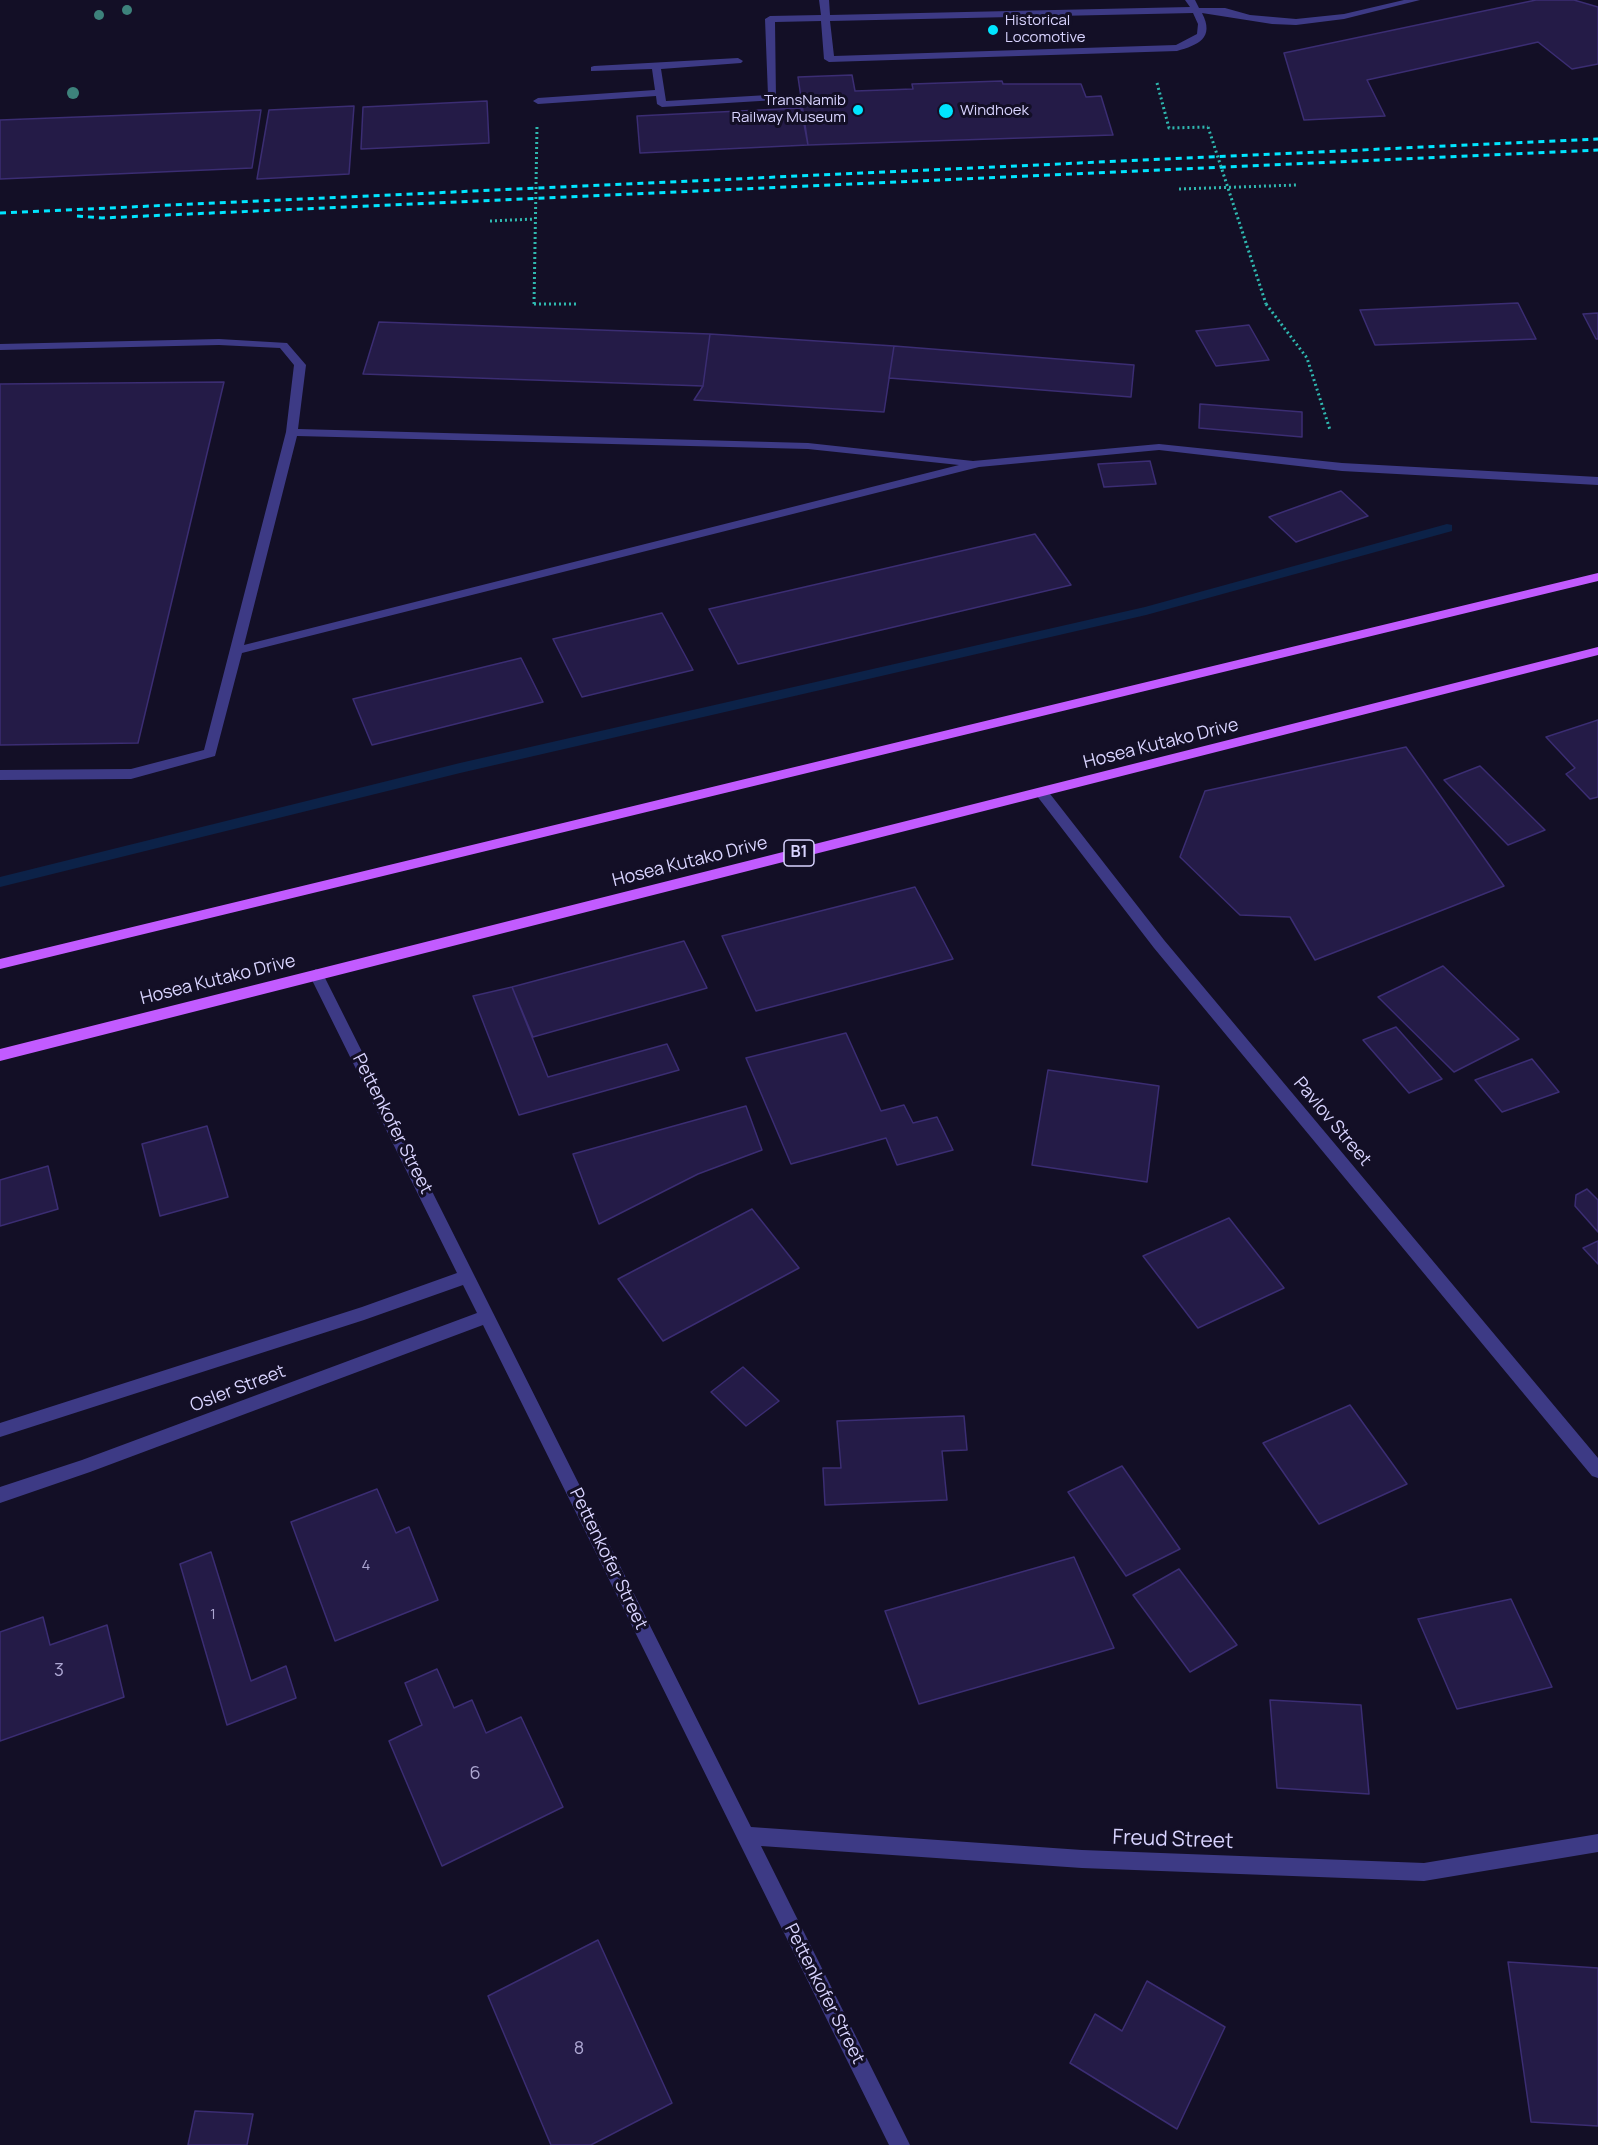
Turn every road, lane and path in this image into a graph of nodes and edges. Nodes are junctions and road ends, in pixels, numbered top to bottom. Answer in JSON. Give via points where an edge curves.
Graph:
{"nodes":[{"id":1,"x":824,"y":0,"type":"edge"},
{"id":2,"x":1190,"y":0,"type":"edge"},
{"id":3,"x":1200,"y":0,"type":"edge"},
{"id":4,"x":1414,"y":0,"type":"edge"},
{"id":5,"x":1196,"y":10,"type":"junction"},
{"id":6,"x":1233,"y":14,"type":"junction"},
{"id":7,"x":825,"y":18,"type":"junction"},
{"id":8,"x":1148,"y":51,"type":"junction"},
{"id":9,"x":738,"y":61,"type":"dead end"},
{"id":10,"x":656,"y":66,"type":"junction"},
{"id":11,"x":594,"y":69,"type":"dead end"},
{"id":12,"x":660,"y":93,"type":"junction"},
{"id":13,"x":538,"y":101,"type":"dead end"},
{"id":14,"x":537,"y":126,"type":"dead end"},
{"id":15,"x":1297,"y":184,"type":"dead end"},
{"id":16,"x":1228,"y":188,"type":"junction"},
{"id":17,"x":1179,"y":189,"type":"dead end"},
{"id":18,"x":535,"y":219,"type":"junction"},
{"id":19,"x":490,"y":220,"type":"dead end"},
{"id":20,"x":579,"y":304,"type":"dead end"},
{"id":21,"x":0,"y":347,"type":"edge"},
{"id":22,"x":292,"y":432,"type":"junction"},
{"id":23,"x":980,"y":463,"type":"junction"},
{"id":24,"x":1342,"y":468,"type":"junction"},
{"id":25,"x":1598,"y":481,"type":"edge"},
{"id":26,"x":1598,"y":577,"type":"edge"},
{"id":27,"x":235,"y":651,"type":"junction"},
{"id":28,"x":1598,"y":651,"type":"edge"},
{"id":29,"x":0,"y":775,"type":"edge"},
{"id":30,"x":1042,"y":793,"type":"junction"},
{"id":31,"x":0,"y":964,"type":"edge"},
{"id":32,"x":316,"y":974,"type":"junction"},
{"id":33,"x":0,"y":1054,"type":"edge"},
{"id":34,"x":468,"y":1276,"type":"junction"},
{"id":35,"x":488,"y":1316,"type":"junction"},
{"id":36,"x":0,"y":1430,"type":"edge"},
{"id":37,"x":1598,"y":1471,"type":"edge"},
{"id":38,"x":0,"y":1495,"type":"edge"},
{"id":39,"x":744,"y":1836,"type":"junction"},
{"id":40,"x":1598,"y":1843,"type":"edge"},
{"id":41,"x":900,"y":2145,"type":"edge"}],
"edges":[{"from":1,"to":7,"type":"street"},
{"from":2,"to":5,"type":"street"},
{"from":3,"to":6,"type":"street"},
{"from":4,"to":6,"type":"street","via":[[1335,20],[1301,23]]},
{"from":5,"to":6,"type":"street"},
{"from":5,"to":7,"type":"street"},
{"from":5,"to":8,"type":"street","via":[[1204,24],[1200,39],[1177,48]]},
{"from":7,"to":8,"type":"street","via":[[829,59]]},
{"from":7,"to":12,"type":"street","via":[[770,20],[773,98],[662,104]]},
{"from":8,"to":16,"type":"path","bridge":true,"via":[[1169,128],[1208,127]]},
{"from":9,"to":10,"type":"street"},
{"from":10,"to":11,"type":"street"},
{"from":10,"to":12,"type":"street"},
{"from":12,"to":13,"type":"street"},
{"from":14,"to":18,"type":"path","bridge":true},
{"from":15,"to":16,"type":"path"},
{"from":16,"to":17,"type":"path"},
{"from":16,"to":24,"type":"path","bridge":true,"via":[[1266,304],[1307,358]]},
{"from":18,"to":19,"type":"path"},
{"from":18,"to":20,"type":"path","bridge":true,"via":[[534,304]]},
{"from":21,"to":22,"type":"street","via":[[219,342],[283,345],[300,365]]},
{"from":22,"to":23,"type":"street","via":[[808,446]]},
{"from":22,"to":27,"type":"street"},
{"from":23,"to":24,"type":"street","via":[[1159,447]]},
{"from":23,"to":27,"type":"street"},
{"from":24,"to":25,"type":"street"},
{"from":26,"to":31,"type":"main road"},
{"from":27,"to":29,"type":"street","via":[[210,753],[131,774]]},
{"from":28,"to":30,"type":"main road","name":"Hosea Kutako Drive","number":"B1"},
{"from":30,"to":32,"type":"main road","name":"Hosea Kutako Drive","number":"B1"},
{"from":30,"to":37,"type":"street","name":"Pavlov Street","via":[[1166,953]]},
{"from":32,"to":33,"type":"main road","name":"Hosea Kutako Drive","number":"B1"},
{"from":32,"to":34,"type":"street","name":"Pettenkofer Street"},
{"from":34,"to":35,"type":"street","name":"Pettenkofer Street"},
{"from":34,"to":36,"type":"street"},
{"from":35,"to":38,"type":"street","name":"Osler Street"},
{"from":35,"to":39,"type":"street","name":"Pettenkofer Street"},
{"from":39,"to":40,"type":"street","name":"Freud Street","via":[[1082,1859],[1425,1872]]},
{"from":39,"to":41,"type":"street","name":"Pettenkofer Street"}]}
